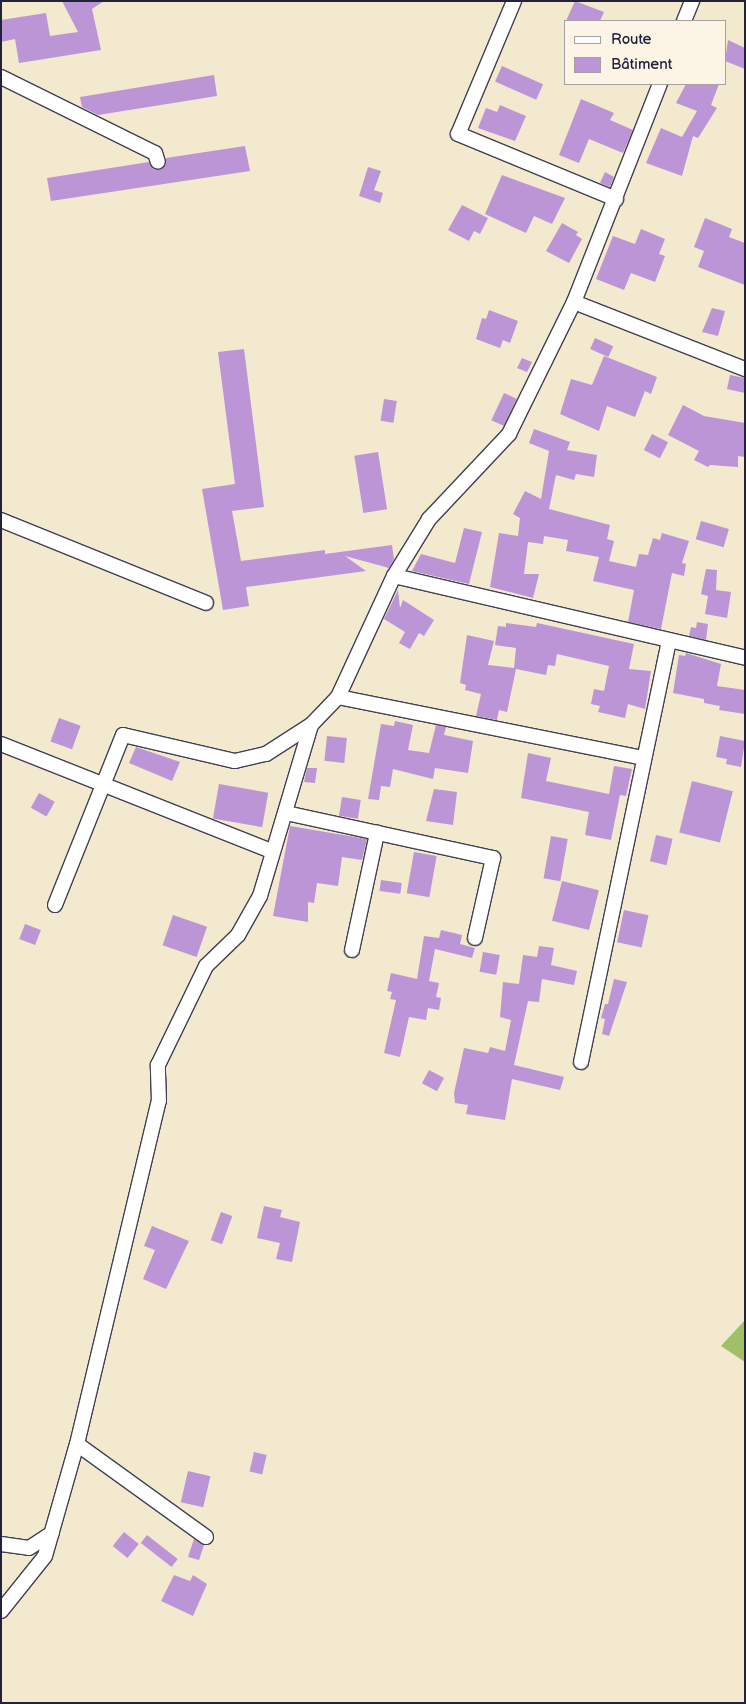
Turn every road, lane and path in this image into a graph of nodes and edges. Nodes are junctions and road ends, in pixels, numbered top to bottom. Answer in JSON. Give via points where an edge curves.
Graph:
{"nodes":[{"id":1,"x":514,"y":1,"type":"edge"},
{"id":2,"x":692,"y":1,"type":"edge"},
{"id":3,"x":684,"y":20,"type":"edge"},
{"id":4,"x":1,"y":77,"type":"edge"},
{"id":5,"x":660,"y":85,"type":"edge"},
{"id":6,"x":158,"y":162,"type":"dead end"},
{"id":7,"x":616,"y":199,"type":"junction"},
{"id":8,"x":574,"y":302,"type":"junction"},
{"id":9,"x":745,"y":369,"type":"edge"},
{"id":10,"x":1,"y":520,"type":"edge"},
{"id":11,"x":394,"y":576,"type":"junction"},
{"id":12,"x":206,"y":603,"type":"dead end"},
{"id":13,"x":669,"y":641,"type":"junction"},
{"id":14,"x":745,"y":658,"type":"edge"},
{"id":15,"x":338,"y":698,"type":"junction"},
{"id":16,"x":311,"y":725,"type":"junction"},
{"id":17,"x":1,"y":744,"type":"edge"},
{"id":18,"x":644,"y":758,"type":"junction"},
{"id":19,"x":104,"y":784,"type":"junction"},
{"id":20,"x":286,"y":813,"type":"junction"},
{"id":21,"x":377,"y":833,"type":"junction"},
{"id":22,"x":271,"y":851,"type":"junction"},
{"id":23,"x":55,"y":905,"type":"dead end"},
{"id":24,"x":475,"y":938,"type":"dead end"},
{"id":25,"x":352,"y":950,"type":"dead end"},
{"id":26,"x":581,"y":1062,"type":"dead end"},
{"id":27,"x":77,"y":1444,"type":"junction"},
{"id":28,"x":52,"y":1533,"type":"junction"},
{"id":29,"x":206,"y":1537,"type":"dead end"},
{"id":30,"x":1,"y":1544,"type":"edge"},
{"id":31,"x":1,"y":1611,"type":"edge"}],
"edges":[{"from":1,"to":7,"type":"street","via":[[458,134]]},
{"from":2,"to":3,"type":"street"},
{"from":4,"to":6,"type":"street","via":[[155,153]]},
{"from":5,"to":7,"type":"street"},
{"from":7,"to":8,"type":"street"},
{"from":8,"to":9,"type":"street"},
{"from":8,"to":11,"type":"street","via":[[509,434],[429,519]]},
{"from":10,"to":12,"type":"street"},
{"from":11,"to":13,"type":"street"},
{"from":11,"to":15,"type":"street"},
{"from":13,"to":14,"type":"street"},
{"from":13,"to":18,"type":"street"},
{"from":15,"to":16,"type":"street"},
{"from":15,"to":18,"type":"street"},
{"from":16,"to":19,"type":"street","via":[[266,754],[235,761],[123,735]]},
{"from":16,"to":20,"type":"street"},
{"from":17,"to":19,"type":"street"},
{"from":18,"to":26,"type":"street"},
{"from":19,"to":22,"type":"street"},
{"from":19,"to":23,"type":"street"},
{"from":20,"to":21,"type":"street"},
{"from":20,"to":22,"type":"street"},
{"from":21,"to":24,"type":"street","via":[[493,858]]},
{"from":21,"to":25,"type":"street"},
{"from":22,"to":27,"type":"street","via":[[260,896],[238,935],[206,966],[158,1066],[159,1101]]},
{"from":27,"to":28,"type":"street"},
{"from":27,"to":29,"type":"street"},
{"from":28,"to":30,"type":"street","via":[[29,1548]]},
{"from":28,"to":31,"type":"street","via":[[45,1556]]}]}
